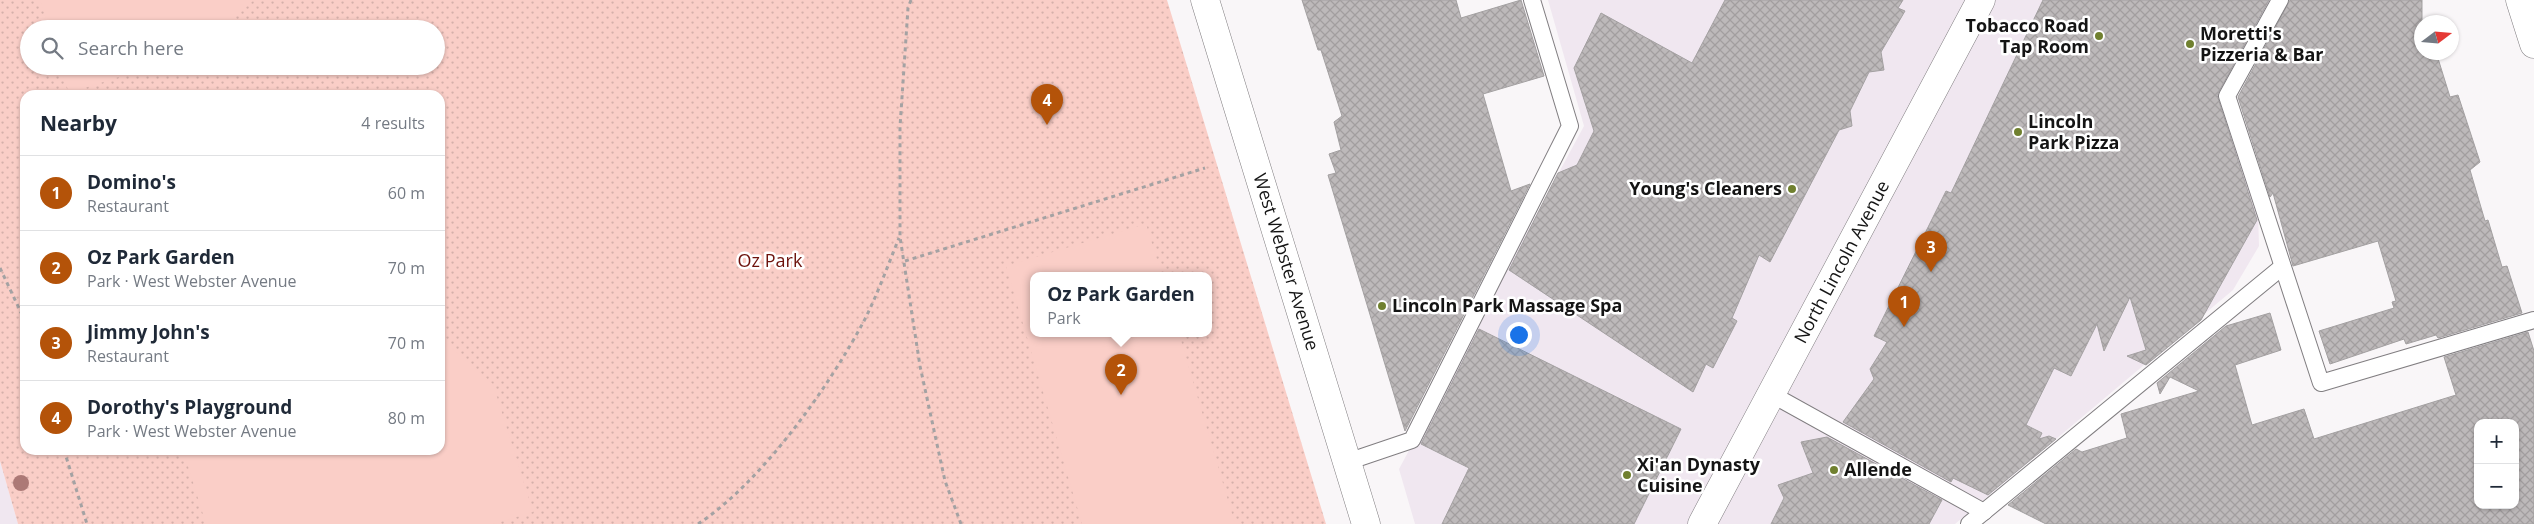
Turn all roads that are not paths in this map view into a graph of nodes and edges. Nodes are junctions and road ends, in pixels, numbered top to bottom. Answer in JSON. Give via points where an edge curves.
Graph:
{"nodes":[{"id":1,"x":1205,"y":0,"type":"edge"},
{"id":2,"x":1532,"y":0,"type":"edge"},
{"id":3,"x":1982,"y":0,"type":"edge"},
{"id":4,"x":2280,"y":0,"type":"edge"},
{"id":5,"x":2520,"y":0,"type":"edge"},
{"id":6,"x":2534,"y":44,"type":"edge"},
{"id":7,"x":2282,"y":267,"type":"junction"},
{"id":8,"x":2534,"y":320,"type":"edge"},
{"id":9,"x":1771,"y":394,"type":"junction"},
{"id":10,"x":1347,"y":462,"type":"junction"},
{"id":11,"x":1984,"y":512,"type":"junction"},
{"id":12,"x":1366,"y":524,"type":"edge"},
{"id":13,"x":1702,"y":524,"type":"edge"},
{"id":14,"x":1970,"y":524,"type":"edge"}],
"edges":[{"from":1,"to":10,"type":"street","name":"West Webster Avenue"},
{"from":2,"to":10,"type":"lane","via":[[1570,126],[1412,440]]},
{"from":3,"to":9,"type":"street","name":"North Lincoln Avenue"},
{"from":4,"to":7,"type":"lane","via":[[2227,96]]},
{"from":5,"to":6,"type":"street"},
{"from":7,"to":8,"type":"lane","via":[[2321,383]]},
{"from":7,"to":11,"type":"lane"},
{"from":9,"to":11,"type":"lane"},
{"from":9,"to":13,"type":"street","name":"North Lincoln Avenue"},
{"from":10,"to":12,"type":"street","name":"West Webster Avenue"},
{"from":11,"to":14,"type":"lane"}]}
